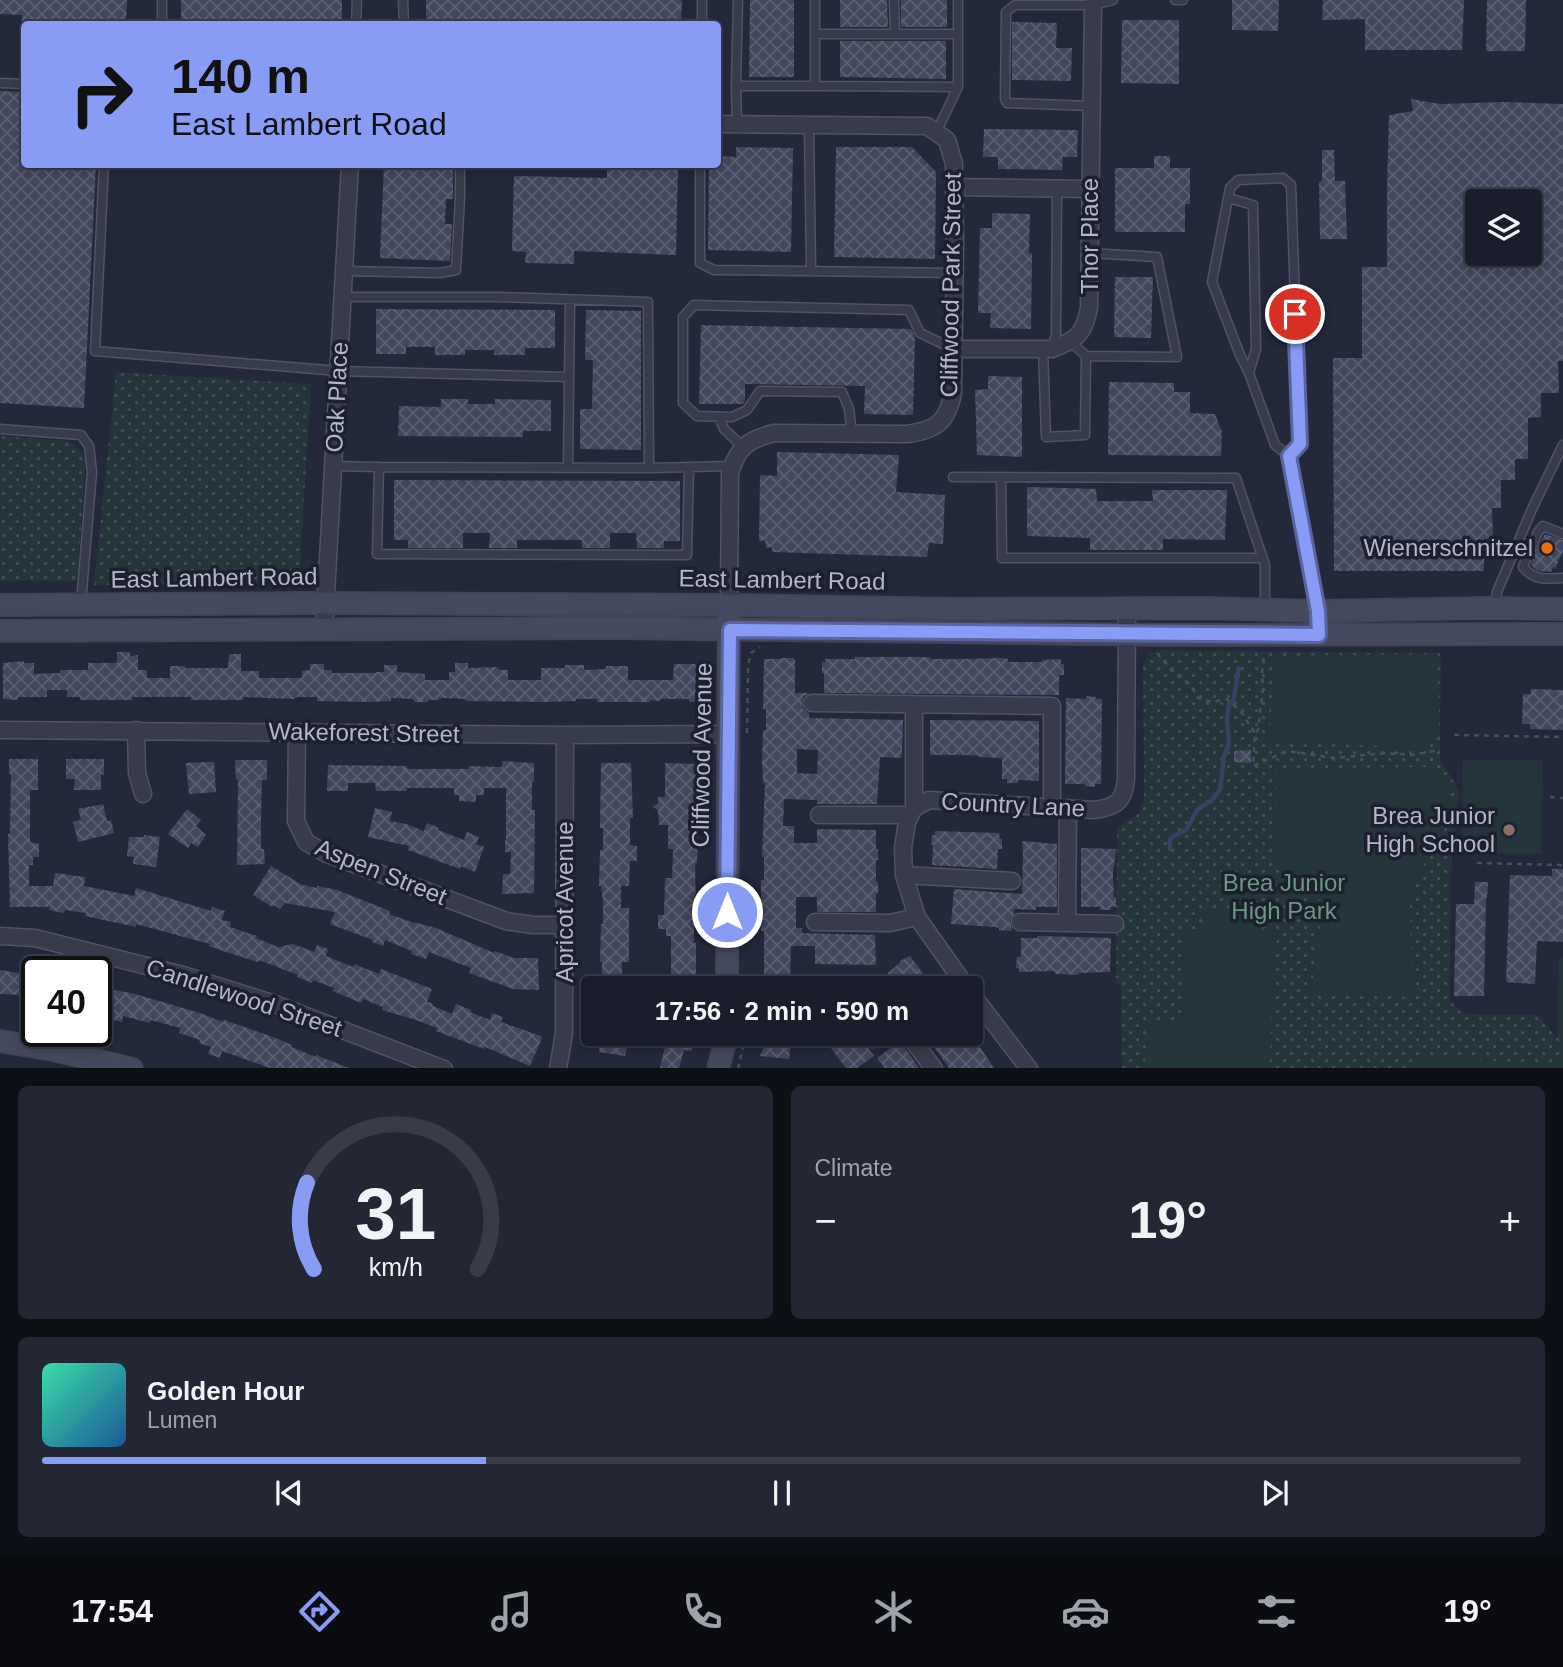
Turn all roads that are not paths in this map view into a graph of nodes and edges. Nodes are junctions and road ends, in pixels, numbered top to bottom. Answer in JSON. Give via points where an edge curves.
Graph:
{"nodes":[{"id":1,"x":162,"y":0,"type":"edge"},
{"id":2,"x":357,"y":0,"type":"edge"},
{"id":3,"x":403,"y":0,"type":"edge"},
{"id":4,"x":702,"y":0,"type":"edge"},
{"id":5,"x":737,"y":0,"type":"edge"},
{"id":6,"x":815,"y":0,"type":"edge"},
{"id":7,"x":894,"y":0,"type":"edge"},
{"id":8,"x":958,"y":0,"type":"edge"},
{"id":9,"x":1113,"y":0,"type":"edge"},
{"id":10,"x":1175,"y":0,"type":"edge"},
{"id":11,"x":1183,"y":0,"type":"edge"},
{"id":12,"x":1093,"y":5,"type":"junction"},
{"id":13,"x":162,"y":21,"type":"edge"},
{"id":14,"x":356,"y":21,"type":"edge"},
{"id":15,"x":404,"y":21,"type":"edge"},
{"id":16,"x":702,"y":21,"type":"edge"},
{"id":17,"x":815,"y":34,"type":"junction"},
{"id":18,"x":895,"y":34,"type":"junction"},
{"id":19,"x":958,"y":34,"type":"junction"},
{"id":20,"x":0,"y":83,"type":"edge"},
{"id":21,"x":21,"y":84,"type":"edge"},
{"id":22,"x":736,"y":86,"type":"junction"},
{"id":23,"x":815,"y":86,"type":"junction"},
{"id":24,"x":958,"y":86,"type":"junction"},
{"id":25,"x":1091,"y":106,"type":"junction"},
{"id":26,"x":721,"y":124,"type":"edge"},
{"id":27,"x":737,"y":124,"type":"junction"},
{"id":28,"x":810,"y":125,"type":"junction"},
{"id":29,"x":936,"y":133,"type":"junction"},
{"id":30,"x":104,"y":168,"type":"edge"},
{"id":31,"x":350,"y":168,"type":"edge"},
{"id":32,"x":460,"y":168,"type":"edge"},
{"id":33,"x":699,"y":168,"type":"edge"},
{"id":34,"x":954,"y":187,"type":"junction"},
{"id":35,"x":1057,"y":189,"type":"junction"},
{"id":36,"x":1090,"y":189,"type":"junction"},
{"id":37,"x":1228,"y":198,"type":"junction"},
{"id":38,"x":1090,"y":253,"type":"junction"},
{"id":39,"x":811,"y":270,"type":"junction"},
{"id":40,"x":345,"y":271,"type":"junction"},
{"id":41,"x":955,"y":273,"type":"junction"},
{"id":42,"x":342,"y":296,"type":"junction"},
{"id":43,"x":570,"y":300,"type":"junction"},
{"id":44,"x":1070,"y":341,"type":"junction"},
{"id":45,"x":953,"y":349,"type":"junction"},
{"id":46,"x":1048,"y":349,"type":"junction"},
{"id":47,"x":1086,"y":355,"type":"junction"},
{"id":48,"x":339,"y":371,"type":"junction"},
{"id":49,"x":1249,"y":373,"type":"junction"},
{"id":50,"x":569,"y":377,"type":"junction"},
{"id":51,"x":719,"y":417,"type":"junction"},
{"id":52,"x":0,"y":429,"type":"edge"},
{"id":53,"x":852,"y":434,"type":"junction"},
{"id":54,"x":1563,"y":445,"type":"edge"},
{"id":55,"x":743,"y":446,"type":"junction"},
{"id":56,"x":1289,"y":456,"type":"junction"},
{"id":57,"x":332,"y":466,"type":"junction"},
{"id":58,"x":732,"y":466,"type":"junction"},
{"id":59,"x":379,"y":467,"type":"junction"},
{"id":60,"x":689,"y":467,"type":"junction"},
{"id":61,"x":568,"y":468,"type":"junction"},
{"id":62,"x":649,"y":468,"type":"junction"},
{"id":63,"x":953,"y":477,"type":"dead end"},
{"id":64,"x":1001,"y":477,"type":"junction"},
{"id":65,"x":1563,"y":534,"type":"edge"},
{"id":66,"x":1533,"y":544,"type":"dead end"},
{"id":67,"x":1527,"y":556,"type":"dead end"},
{"id":68,"x":1263,"y":558,"type":"junction"},
{"id":69,"x":1563,"y":578,"type":"edge"},
{"id":70,"x":325,"y":603,"type":"junction"},
{"id":71,"x":0,"y":605,"type":"edge"},
{"id":72,"x":729,"y":605,"type":"junction"},
{"id":73,"x":81,"y":606,"type":"junction"},
{"id":74,"x":1127,"y":608,"type":"junction"},
{"id":75,"x":1496,"y":608,"type":"junction"},
{"id":76,"x":1563,"y":609,"type":"edge"},
{"id":77,"x":1265,"y":610,"type":"junction"},
{"id":78,"x":1318,"y":611,"type":"junction"},
{"id":79,"x":324,"y":630,"type":"junction"},
{"id":80,"x":730,"y":630,"type":"junction"},
{"id":81,"x":0,"y":631,"type":"edge"},
{"id":82,"x":1127,"y":634,"type":"junction"},
{"id":83,"x":1563,"y":634,"type":"edge"},
{"id":84,"x":1319,"y":635,"type":"junction"},
{"id":85,"x":812,"y":703,"type":"dead end"},
{"id":86,"x":914,"y":704,"type":"junction"},
{"id":87,"x":0,"y":730,"type":"edge"},
{"id":88,"x":136,"y":730,"type":"junction"},
{"id":89,"x":297,"y":732,"type":"junction"},
{"id":90,"x":728,"y":734,"type":"junction"},
{"id":91,"x":565,"y":736,"type":"junction"},
{"id":92,"x":143,"y":794,"type":"dead end"},
{"id":93,"x":1060,"y":808,"type":"junction"},
{"id":94,"x":912,"y":811,"type":"junction"},
{"id":95,"x":818,"y":815,"type":"dead end"},
{"id":96,"x":904,"y":875,"type":"junction"},
{"id":97,"x":1012,"y":881,"type":"dead end"},
{"id":98,"x":917,"y":918,"type":"junction"},
{"id":99,"x":815,"y":922,"type":"dead end"},
{"id":100,"x":1020,"y":922,"type":"dead end"},
{"id":101,"x":1067,"y":923,"type":"junction"},
{"id":102,"x":1115,"y":924,"type":"dead end"},
{"id":103,"x":565,"y":925,"type":"junction"},
{"id":104,"x":0,"y":936,"type":"edge"},
{"id":105,"x":727,"y":976,"type":"edge"},
{"id":106,"x":959,"y":976,"type":"edge"},
{"id":107,"x":983,"y":1008,"type":"edge"},
{"id":108,"x":0,"y":1041,"type":"edge"},
{"id":109,"x":723,"y":1046,"type":"edge"},
{"id":110,"x":917,"y":1046,"type":"edge"},
{"id":111,"x":128,"y":1068,"type":"edge"},
{"id":112,"x":440,"y":1068,"type":"edge"},
{"id":113,"x":558,"y":1068,"type":"edge"},
{"id":114,"x":718,"y":1068,"type":"edge"},
{"id":115,"x":933,"y":1068,"type":"edge"},
{"id":116,"x":1028,"y":1068,"type":"edge"}],
"edges":[{"from":1,"to":13,"type":"lane"},
{"from":2,"to":14,"type":"lane"},
{"from":3,"to":15,"type":"lane"},
{"from":4,"to":16,"type":"lane"},
{"from":5,"to":22,"type":"lane"},
{"from":6,"to":17,"type":"lane"},
{"from":7,"to":18,"type":"lane"},
{"from":8,"to":19,"type":"lane"},
{"from":9,"to":12,"type":"lane"},
{"from":10,"to":11,"type":"lane"},
{"from":12,"to":25,"type":"street","name":"Thor Place"},
{"from":12,"to":25,"type":"lane","via":[[1015,5],[1006,12],[1007,103]]},
{"from":17,"to":18,"type":"lane"},
{"from":17,"to":23,"type":"lane"},
{"from":18,"to":19,"type":"lane"},
{"from":19,"to":24,"type":"lane"},
{"from":20,"to":21,"type":"lane"},
{"from":22,"to":23,"type":"lane"},
{"from":22,"to":27,"type":"lane"},
{"from":23,"to":24,"type":"lane"},
{"from":24,"to":29,"type":"lane"},
{"from":25,"to":36,"type":"street","name":"Thor Place"},
{"from":26,"to":27,"type":"street"},
{"from":27,"to":28,"type":"street"},
{"from":28,"to":29,"type":"street","via":[[927,126]]},
{"from":28,"to":39,"type":"lane"},
{"from":29,"to":34,"type":"street","name":"Cliffwood Park Street","via":[[947,140]]},
{"from":30,"to":48,"type":"lane","via":[[95,351]]},
{"from":31,"to":40,"type":"street","name":"Oak Place"},
{"from":32,"to":40,"type":"lane","via":[[456,270]]},
{"from":33,"to":39,"type":"lane","via":[[700,263],[714,270]]},
{"from":34,"to":35,"type":"street"},
{"from":34,"to":41,"type":"street","name":"Cliffwood Park Street"},
{"from":35,"to":36,"type":"street"},
{"from":35,"to":46,"type":"lane","via":[[1056,334]]},
{"from":36,"to":38,"type":"street","name":"Thor Place"},
{"from":37,"to":49,"type":"lane","via":[[1212,282]]},
{"from":37,"to":49,"type":"lane","via":[[1252,205],[1256,349]]},
{"from":37,"to":56,"type":"lane","via":[[1238,180],[1283,178],[1290,185],[1300,444]]},
{"from":38,"to":44,"type":"street","name":"Thor Place","via":[[1090,308],[1086,325]]},
{"from":38,"to":47,"type":"lane","via":[[1157,257],[1177,357]]},
{"from":39,"to":41,"type":"lane"},
{"from":40,"to":42,"type":"street","name":"Oak Place"},
{"from":41,"to":45,"type":"street","name":"Cliffwood Park Street"},
{"from":42,"to":43,"type":"lane"},
{"from":42,"to":48,"type":"street","name":"Oak Place"},
{"from":43,"to":50,"type":"lane"},
{"from":43,"to":62,"type":"lane","via":[[648,302]]},
{"from":44,"to":46,"type":"street"},
{"from":44,"to":47,"type":"lane"},
{"from":45,"to":46,"type":"street"},
{"from":45,"to":51,"type":"lane","via":[[920,333],[909,310],[694,305],[683,317],[683,403],[698,416]]},
{"from":45,"to":53,"type":"street","name":"Cliffwood Park Street","via":[[950,409],[938,424],[907,434]]},
{"from":46,"to":47,"type":"lane","via":[[1046,437],[1085,435]]},
{"from":48,"to":50,"type":"lane"},
{"from":48,"to":57,"type":"street","name":"Oak Place"},
{"from":49,"to":56,"type":"lane","via":[[1275,445]]},
{"from":50,"to":61,"type":"lane"},
{"from":51,"to":53,"type":"lane","via":[[747,410],[760,391],[842,392]]},
{"from":51,"to":55,"type":"lane","via":[[724,429]]},
{"from":52,"to":73,"type":"lane","via":[[80,435],[89,446],[92,472]]},
{"from":53,"to":55,"type":"street","name":"Cliffwood Park Street","via":[[774,433]]},
{"from":54,"to":75,"type":"lane","via":[[1497,592]]},
{"from":55,"to":58,"type":"street"},
{"from":56,"to":78,"type":"lane"},
{"from":57,"to":59,"type":"lane"},
{"from":57,"to":70,"type":"street","name":"Oak Place"},
{"from":58,"to":60,"type":"lane"},
{"from":58,"to":72,"type":"street"},
{"from":59,"to":60,"type":"lane","via":[[377,554],[687,555]]},
{"from":59,"to":61,"type":"lane"},
{"from":60,"to":62,"type":"lane"},
{"from":61,"to":62,"type":"lane"},
{"from":63,"to":64,"type":"lane"},
{"from":64,"to":68,"type":"lane","via":[[1236,478]]},
{"from":64,"to":68,"type":"lane","via":[[1002,558]]},
{"from":65,"to":66,"type":"lane","via":[[1543,526]]},
{"from":67,"to":69,"type":"lane","via":[[1523,567],[1535,578]]},
{"from":68,"to":77,"type":"lane"},
{"from":70,"to":72,"type":"main road","name":"East Lambert Road"},
{"from":70,"to":73,"type":"main road","name":"East Lambert Road"},
{"from":70,"to":79,"type":"street","name":"Oak Place"},
{"from":71,"to":73,"type":"main road","name":"East Lambert Road"},
{"from":72,"to":74,"type":"main road","name":"East Lambert Road"},
{"from":72,"to":80,"type":"main road","name":"Cliffwood Avenue"},
{"from":74,"to":77,"type":"main road","name":"East Lambert Road"},
{"from":74,"to":82,"type":"street","name":"Country Lane"},
{"from":75,"to":76,"type":"main road","name":"East Lambert Road"},
{"from":75,"to":78,"type":"main road","name":"East Lambert Road"},
{"from":77,"to":78,"type":"main road","name":"East Lambert Road"},
{"from":78,"to":84,"type":"main road"},
{"from":79,"to":80,"type":"main road","name":"East Lambert Road"},
{"from":79,"to":81,"type":"main road","name":"East Lambert Road"},
{"from":80,"to":82,"type":"main road","name":"East Lambert Road"},
{"from":80,"to":90,"type":"main road","name":"Cliffwood Avenue"},
{"from":82,"to":84,"type":"main road","name":"East Lambert Road"},
{"from":82,"to":93,"type":"street","name":"Country Lane","via":[[1125,791],[1118,803],[1108,808]]},
{"from":83,"to":84,"type":"main road","name":"East Lambert Road"},
{"from":85,"to":86,"type":"street"},
{"from":86,"to":93,"type":"street","via":[[1052,706]]},
{"from":86,"to":94,"type":"street"},
{"from":87,"to":88,"type":"street","name":"Wakeforest Street"},
{"from":88,"to":89,"type":"street","name":"Wakeforest Street"},
{"from":88,"to":92,"type":"street","via":[[137,774]]},
{"from":89,"to":91,"type":"street","name":"Wakeforest Street"},
{"from":89,"to":103,"type":"street","name":"Aspen Street","via":[[296,821],[306,842],[506,921]]},
{"from":90,"to":91,"type":"street","name":"Wakeforest Street"},
{"from":90,"to":105,"type":"main road","name":"Cliffwood Avenue"},
{"from":91,"to":103,"type":"street","name":"Apricot Avenue"},
{"from":93,"to":94,"type":"street","name":"Country Lane","via":[[929,800]]},
{"from":93,"to":101,"type":"street"},
{"from":94,"to":95,"type":"street"},
{"from":94,"to":96,"type":"street","name":"Country Lane","via":[[903,848]]},
{"from":96,"to":97,"type":"street"},
{"from":96,"to":98,"type":"street","name":"Country Lane"},
{"from":98,"to":99,"type":"street","via":[[890,923]]},
{"from":98,"to":106,"type":"street","name":"Country Lane"},
{"from":100,"to":101,"type":"street"},
{"from":101,"to":102,"type":"street"},
{"from":103,"to":113,"type":"street","name":"Apricot Avenue","via":[[564,1033]]},
{"from":104,"to":112,"type":"street","name":"Candlewood Street","via":[[34,938],[183,975],[275,1004]]},
{"from":107,"to":116,"type":"street","name":"Country Lane"},
{"from":108,"to":111,"type":"main road"},
{"from":109,"to":114,"type":"main road"},
{"from":110,"to":115,"type":"street"}]}
